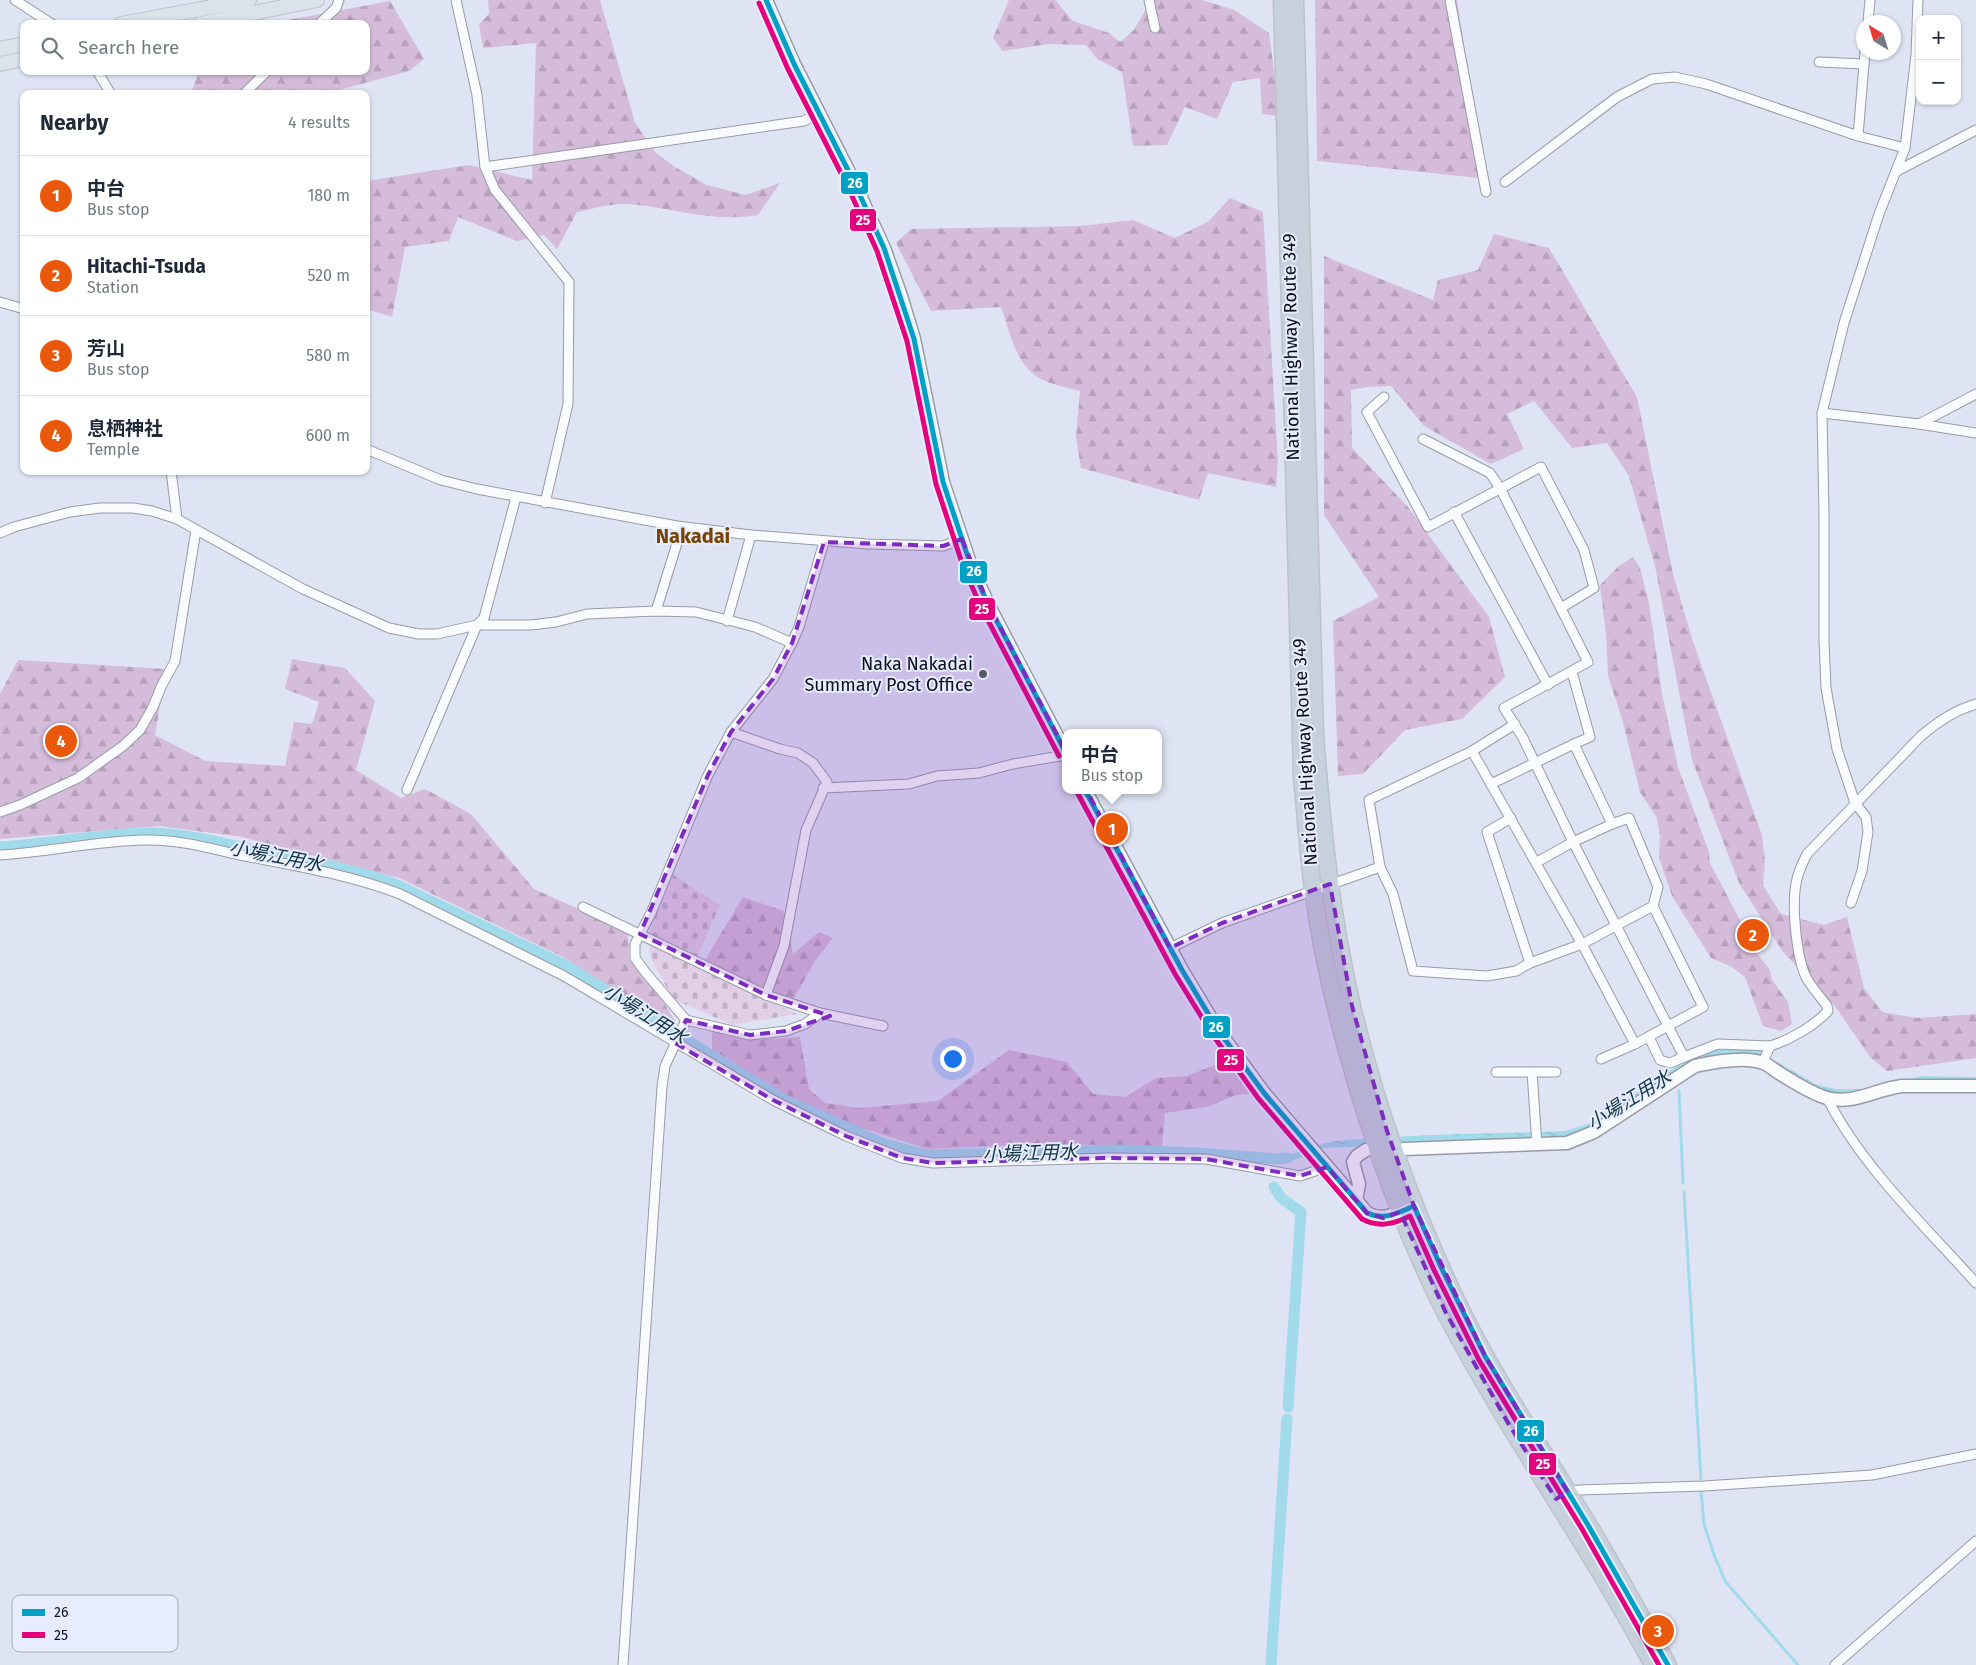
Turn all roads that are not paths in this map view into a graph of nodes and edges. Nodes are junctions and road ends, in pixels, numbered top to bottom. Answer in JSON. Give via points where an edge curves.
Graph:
{"nodes":[{"id":1,"x":15,"y":0,"type":"edge"},
{"id":2,"x":249,"y":0,"type":"edge"},
{"id":3,"x":318,"y":0,"type":"edge"},
{"id":4,"x":338,"y":0,"type":"edge"},
{"id":5,"x":456,"y":0,"type":"edge"},
{"id":6,"x":766,"y":0,"type":"edge"},
{"id":7,"x":1149,"y":0,"type":"edge"},
{"id":8,"x":1282,"y":0,"type":"edge"},
{"id":9,"x":1295,"y":0,"type":"edge"},
{"id":10,"x":1451,"y":0,"type":"edge"},
{"id":11,"x":1870,"y":0,"type":"edge"},
{"id":12,"x":1918,"y":0,"type":"edge"},
{"id":13,"x":1869,"y":15,"type":"edge"},
{"id":14,"x":46,"y":20,"type":"edge"},
{"id":15,"x":142,"y":20,"type":"edge"},
{"id":16,"x":220,"y":20,"type":"edge"},
{"id":17,"x":323,"y":20,"type":"edge"},
{"id":18,"x":1155,"y":28,"type":"dead end"},
{"id":19,"x":20,"y":45,"type":"edge"},
{"id":20,"x":0,"y":49,"type":"edge"},
{"id":21,"x":20,"y":60,"type":"edge"},
{"id":22,"x":1864,"y":60,"type":"edge"},
{"id":23,"x":1818,"y":62,"type":"dead end"},
{"id":24,"x":0,"y":64,"type":"edge"},
{"id":25,"x":1864,"y":64,"type":"junction"},
{"id":26,"x":99,"y":75,"type":"edge"},
{"id":27,"x":263,"y":75,"type":"edge"},
{"id":28,"x":109,"y":90,"type":"edge"},
{"id":29,"x":248,"y":90,"type":"edge"},
{"id":30,"x":818,"y":113,"type":"junction"},
{"id":31,"x":1975,"y":133,"type":"edge"},
{"id":32,"x":1858,"y":136,"type":"junction"},
{"id":33,"x":1905,"y":148,"type":"junction"},
{"id":34,"x":484,"y":167,"type":"junction"},
{"id":35,"x":1897,"y":171,"type":"junction"},
{"id":36,"x":1505,"y":182,"type":"dead end"},
{"id":37,"x":1486,"y":192,"type":"dead end"},
{"id":38,"x":1294,"y":196,"type":"junction"},
{"id":39,"x":1295,"y":228,"type":"junction"},
{"id":40,"x":0,"y":302,"type":"edge"},
{"id":41,"x":20,"y":308,"type":"edge"},
{"id":42,"x":1976,"y":394,"type":"edge"},
{"id":43,"x":1384,"y":397,"type":"dead end"},
{"id":44,"x":1822,"y":413,"type":"junction"},
{"id":45,"x":1919,"y":424,"type":"junction"},
{"id":46,"x":1976,"y":433,"type":"edge"},
{"id":47,"x":1423,"y":439,"type":"dead end"},
{"id":48,"x":370,"y":451,"type":"edge"},
{"id":49,"x":171,"y":475,"type":"edge"},
{"id":50,"x":1500,"y":488,"type":"junction"},
{"id":51,"x":516,"y":497,"type":"junction"},
{"id":52,"x":545,"y":503,"type":"junction"},
{"id":53,"x":1454,"y":512,"type":"junction"},
{"id":54,"x":177,"y":520,"type":"junction"},
{"id":55,"x":682,"y":527,"type":"junction"},
{"id":56,"x":196,"y":530,"type":"junction"},
{"id":57,"x":0,"y":534,"type":"edge"},
{"id":58,"x":751,"y":535,"type":"junction"},
{"id":59,"x":962,"y":538,"type":"junction"},
{"id":60,"x":824,"y":542,"type":"junction"},
{"id":61,"x":1561,"y":608,"type":"junction"},
{"id":62,"x":656,"y":611,"type":"junction"},
{"id":63,"x":727,"y":621,"type":"junction"},
{"id":64,"x":477,"y":625,"type":"junction"},
{"id":65,"x":792,"y":643,"type":"junction"},
{"id":66,"x":1572,"y":672,"type":"junction"},
{"id":67,"x":1548,"y":685,"type":"junction"},
{"id":68,"x":1976,"y":704,"type":"edge"},
{"id":69,"x":1515,"y":724,"type":"junction"},
{"id":70,"x":731,"y":732,"type":"junction"},
{"id":71,"x":1574,"y":744,"type":"junction"},
{"id":72,"x":1062,"y":746,"type":"edge"},
{"id":73,"x":1472,"y":751,"type":"junction"},
{"id":74,"x":1062,"y":755,"type":"edge"},
{"id":75,"x":1535,"y":763,"type":"junction"},
{"id":76,"x":1491,"y":784,"type":"junction"},
{"id":77,"x":823,"y":788,"type":"junction"},
{"id":78,"x":407,"y":790,"type":"dead end"},
{"id":79,"x":1087,"y":794,"type":"edge"},
{"id":80,"x":1855,"y":803,"type":"junction"},
{"id":81,"x":0,"y":812,"type":"edge"},
{"id":82,"x":1511,"y":818,"type":"junction"},
{"id":83,"x":1612,"y":824,"type":"junction"},
{"id":84,"x":1573,"y":842,"type":"junction"},
{"id":85,"x":0,"y":855,"type":"edge"},
{"id":86,"x":1537,"y":862,"type":"junction"},
{"id":87,"x":1380,"y":867,"type":"junction"},
{"id":88,"x":1330,"y":884,"type":"junction"},
{"id":89,"x":1313,"y":890,"type":"junction"},
{"id":90,"x":1851,"y":903,"type":"dead end"},
{"id":91,"x":1653,"y":906,"type":"junction"},
{"id":92,"x":583,"y":907,"type":"dead end"},
{"id":93,"x":1616,"y":926,"type":"junction"},
{"id":94,"x":640,"y":934,"type":"junction"},
{"id":95,"x":1582,"y":944,"type":"junction"},
{"id":96,"x":1170,"y":948,"type":"junction"},
{"id":97,"x":1530,"y":963,"type":"junction"},
{"id":98,"x":766,"y":995,"type":"junction"},
{"id":99,"x":820,"y":1013,"type":"junction"},
{"id":100,"x":686,"y":1020,"type":"junction"},
{"id":101,"x":883,"y":1026,"type":"dead end"},
{"id":102,"x":1668,"y":1027,"type":"junction"},
{"id":103,"x":1648,"y":1037,"type":"junction"},
{"id":104,"x":676,"y":1041,"type":"junction"},
{"id":105,"x":1635,"y":1044,"type":"junction"},
{"id":106,"x":1770,"y":1046,"type":"junction"},
{"id":107,"x":1684,"y":1057,"type":"junction"},
{"id":108,"x":1601,"y":1059,"type":"dead end"},
{"id":109,"x":1763,"y":1062,"type":"junction"},
{"id":110,"x":1496,"y":1072,"type":"dead end"},
{"id":111,"x":1532,"y":1072,"type":"junction"},
{"id":112,"x":1556,"y":1072,"type":"dead end"},
{"id":113,"x":1976,"y":1086,"type":"edge"},
{"id":114,"x":1828,"y":1098,"type":"junction"},
{"id":115,"x":1537,"y":1138,"type":"junction"},
{"id":116,"x":1404,"y":1149,"type":"dead end"},
{"id":117,"x":1366,"y":1150,"type":"dead end"},
{"id":118,"x":1327,"y":1168,"type":"junction"},
{"id":119,"x":1356,"y":1201,"type":"junction"},
{"id":120,"x":1407,"y":1209,"type":"junction"},
{"id":121,"x":1976,"y":1283,"type":"edge"},
{"id":122,"x":1976,"y":1454,"type":"edge"},
{"id":123,"x":1562,"y":1495,"type":"junction"},
{"id":124,"x":1976,"y":1541,"type":"edge"},
{"id":125,"x":623,"y":1665,"type":"edge"},
{"id":126,"x":1653,"y":1665,"type":"edge"},
{"id":127,"x":1668,"y":1665,"type":"edge"},
{"id":128,"x":1835,"y":1665,"type":"edge"}],
"edges":[{"from":1,"to":14,"type":"street"},
{"from":2,"to":15,"type":"main road"},
{"from":3,"to":16,"type":"main road"},
{"from":4,"to":17,"type":"street","via":[[336,8]]},
{"from":5,"to":34,"type":"street","via":[[477,95]]},
{"from":6,"to":30,"type":"street"},
{"from":7,"to":18,"type":"street"},
{"from":8,"to":38,"type":"highway","name":"National Highway Route 349","via":[[1285,160]]},
{"from":9,"to":38,"type":"highway","name":"National Highway Route 349"},
{"from":10,"to":37,"type":"street"},
{"from":11,"to":13,"type":"street"},
{"from":12,"to":33,"type":"street","via":[[1916,55]]},
{"from":19,"to":20,"type":"main road"},
{"from":21,"to":24,"type":"main road"},
{"from":22,"to":25,"type":"street"},
{"from":23,"to":25,"type":"street"},
{"from":25,"to":32,"type":"street"},
{"from":26,"to":28,"type":"street"},
{"from":27,"to":29,"type":"street"},
{"from":30,"to":34,"type":"street","via":[[804,121]]},
{"from":30,"to":59,"type":"street","via":[[884,248],[901,296],[914,340],[943,482]]},
{"from":31,"to":35,"type":"street"},
{"from":32,"to":33,"type":"street"},
{"from":32,"to":36,"type":"street","via":[[1706,84],[1675,77],[1652,79],[1617,97]]},
{"from":33,"to":35,"type":"street"},
{"from":34,"to":52,"type":"street","via":[[495,190],[569,282],[568,404]]},
{"from":35,"to":44,"type":"street","via":[[1879,214],[1844,323]]},
{"from":38,"to":39,"type":"highway","name":"National Highway Route 349"},
{"from":39,"to":88,"type":"highway","name":"National Highway Route 349","via":[[1315,735]]},
{"from":39,"to":89,"type":"highway","name":"National Highway Route 349","via":[[1302,778]]},
{"from":40,"to":41,"type":"street"},
{"from":42,"to":45,"type":"street"},
{"from":43,"to":53,"type":"street","via":[[1367,412],[1428,527]]},
{"from":44,"to":45,"type":"street"},
{"from":44,"to":80,"type":"street","via":[[1826,688],[1837,749]]},
{"from":45,"to":46,"type":"street"},
{"from":47,"to":50,"type":"street","via":[[1490,473]]},
{"from":48,"to":51,"type":"street","via":[[441,480]]},
{"from":49,"to":54,"type":"street"},
{"from":50,"to":53,"type":"street"},
{"from":50,"to":61,"type":"street"},
{"from":50,"to":61,"type":"street","via":[[1541,467],[1584,550],[1594,588]]},
{"from":51,"to":52,"type":"street"},
{"from":51,"to":64,"type":"street","via":[[484,618]]},
{"from":52,"to":55,"type":"street"},
{"from":53,"to":67,"type":"street"},
{"from":54,"to":56,"type":"street"},
{"from":54,"to":57,"type":"street","via":[[152,510],[100,508],[70,512]]},
{"from":55,"to":58,"type":"street"},
{"from":55,"to":62,"type":"street"},
{"from":56,"to":64,"type":"street","via":[[302,589],[389,628],[437,634]]},
{"from":56,"to":81,"type":"street","via":[[175,661],[140,730],[78,778]]},
{"from":58,"to":60,"type":"street"},
{"from":58,"to":63,"type":"street"},
{"from":59,"to":60,"type":"street","via":[[943,546]]},
{"from":59,"to":72,"type":"street","via":[[990,606]]},
{"from":60,"to":65,"type":"street"},
{"from":61,"to":66,"type":"street","via":[[1588,662]]},
{"from":62,"to":63,"type":"street","via":[[696,612]]},
{"from":62,"to":64,"type":"street","via":[[587,614],[531,625]]},
{"from":63,"to":65,"type":"street","via":[[755,627]]},
{"from":64,"to":78,"type":"street"},
{"from":65,"to":70,"type":"street","via":[[773,679]]},
{"from":66,"to":67,"type":"street"},
{"from":66,"to":71,"type":"street","via":[[1590,737]]},
{"from":67,"to":69,"type":"street","via":[[1504,708]]},
{"from":68,"to":80,"type":"street","via":[[1956,712],[1930,729]]},
{"from":69,"to":73,"type":"street"},
{"from":69,"to":75,"type":"street"},
{"from":70,"to":77,"type":"street","via":[[798,753],[813,763],[826,782]]},
{"from":70,"to":94,"type":"street","via":[[708,775]]},
{"from":71,"to":75,"type":"street"},
{"from":71,"to":83,"type":"street"},
{"from":73,"to":76,"type":"street"},
{"from":73,"to":87,"type":"street","via":[[1369,800]]},
{"from":74,"to":77,"type":"street","via":[[979,773],[937,776],[909,784]]},
{"from":75,"to":76,"type":"street"},
{"from":75,"to":84,"type":"street"},
{"from":76,"to":82,"type":"street"},
{"from":77,"to":98,"type":"street","via":[[806,830],[784,946]]},
{"from":79,"to":96,"type":"street"},
{"from":80,"to":90,"type":"street","via":[[1866,817],[1868,832],[1862,871]]},
{"from":80,"to":106,"type":"street","via":[[1807,854],[1796,881],[1798,955],[1806,977],[1828,1011]]},
{"from":82,"to":86,"type":"street"},
{"from":82,"to":97,"type":"street","via":[[1487,832]]},
{"from":83,"to":84,"type":"street"},
{"from":83,"to":91,"type":"street","via":[[1629,818],[1658,887]]},
{"from":84,"to":86,"type":"street"},
{"from":84,"to":93,"type":"street"},
{"from":85,"to":104,"type":"street","via":[[144,840],[174,842],[356,880],[400,894],[528,957]]},
{"from":86,"to":95,"type":"street"},
{"from":87,"to":88,"type":"street"},
{"from":87,"to":97,"type":"street","via":[[1393,894],[1413,970],[1487,976],[1516,972]]},
{"from":88,"to":89,"type":"street"},
{"from":88,"to":120,"type":"highway","name":"National Highway Route 349","via":[[1354,1015]]},
{"from":89,"to":96,"type":"street","via":[[1222,923]]},
{"from":89,"to":120,"type":"highway","name":"National Highway Route 349","via":[[1331,989],[1350,1065],[1373,1136]]},
{"from":91,"to":93,"type":"street"},
{"from":91,"to":102,"type":"street","via":[[1703,1007]]},
{"from":92,"to":94,"type":"street"},
{"from":93,"to":95,"type":"street"},
{"from":93,"to":102,"type":"street"},
{"from":94,"to":98,"type":"street"},
{"from":94,"to":100,"type":"street","via":[[635,944],[635,958]]},
{"from":95,"to":97,"type":"street"},
{"from":95,"to":105,"type":"street"},
{"from":96,"to":118,"type":"street","via":[[1238,1059]]},
{"from":98,"to":99,"type":"street"},
{"from":99,"to":100,"type":"street","via":[[805,1024],[786,1031],[750,1036]]},
{"from":99,"to":101,"type":"street"},
{"from":100,"to":104,"type":"street"},
{"from":102,"to":103,"type":"street"},
{"from":102,"to":107,"type":"street"},
{"from":103,"to":105,"type":"street"},
{"from":103,"to":107,"type":"street","via":[[1660,1060],[1670,1063]]},
{"from":104,"to":118,"type":"street","via":[[774,1100],[846,1136],[902,1158],[933,1163],[1206,1159],[1300,1176]]},
{"from":104,"to":125,"type":"street","via":[[665,1066],[662,1087]]},
{"from":105,"to":108,"type":"street"},
{"from":106,"to":107,"type":"street","via":[[1718,1044]]},
{"from":106,"to":109,"type":"street"},
{"from":109,"to":114,"type":"street","via":[[1804,1088]]},
{"from":109,"to":115,"type":"street","via":[[1736,1060],[1695,1066],[1594,1132],[1567,1143]]},
{"from":110,"to":111,"type":"street"},
{"from":111,"to":112,"type":"street"},
{"from":111,"to":115,"type":"street"},
{"from":113,"to":114,"type":"street","via":[[1902,1086],[1862,1098]]},
{"from":114,"to":121,"type":"street","via":[[1840,1122],[1879,1175]]},
{"from":115,"to":116,"type":"street"},
{"from":117,"to":119,"type":"street","via":[[1353,1162],[1360,1184]]},
{"from":118,"to":119,"type":"street"},
{"from":119,"to":120,"type":"street","via":[[1374,1217],[1383,1218]]},
{"from":120,"to":123,"type":"highway","name":"National Highway Route 349","via":[[1427,1276],[1468,1355],[1508,1423]]},
{"from":122,"to":123,"type":"street","via":[[1872,1475]]},
{"from":123,"to":126,"type":"highway","name":"National Highway Route 349"},
{"from":123,"to":127,"type":"highway","name":"National Highway Route 349","via":[[1614,1569]]},
{"from":124,"to":128,"type":"street"}]}
